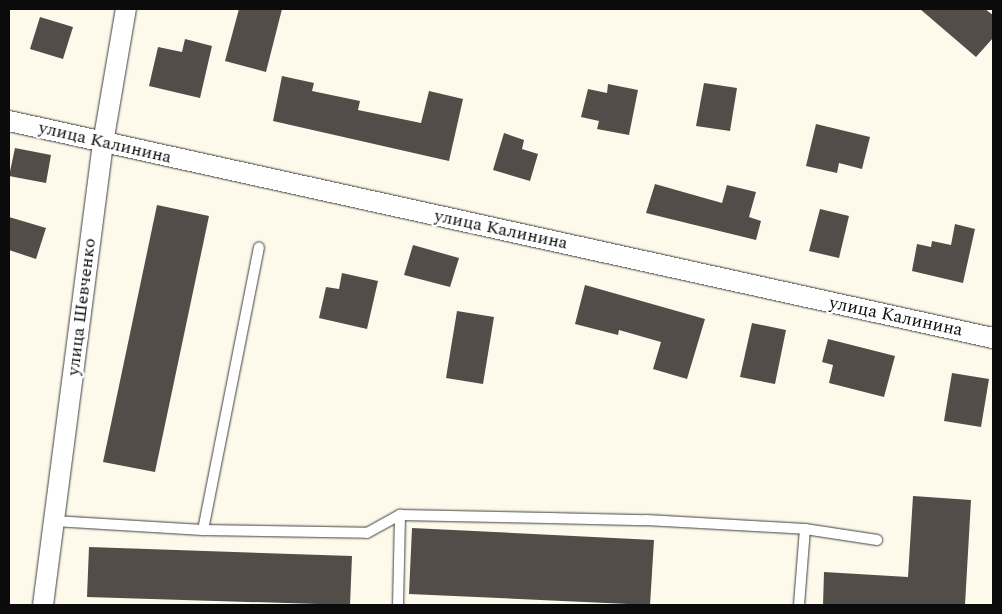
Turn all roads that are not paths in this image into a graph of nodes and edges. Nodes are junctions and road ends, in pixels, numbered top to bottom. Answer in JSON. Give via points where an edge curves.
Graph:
{"nodes":[{"id":1,"x":126,"y":9,"type":"edge"},
{"id":2,"x":9,"y":121,"type":"edge"},
{"id":3,"x":104,"y":143,"type":"junction"},
{"id":4,"x":259,"y":248,"type":"dead end"},
{"id":5,"x":993,"y":338,"type":"edge"},
{"id":6,"x":400,"y":515,"type":"junction"},
{"id":7,"x":54,"y":521,"type":"junction"},
{"id":8,"x":805,"y":529,"type":"junction"},
{"id":9,"x":203,"y":530,"type":"junction"},
{"id":10,"x":877,"y":540,"type":"dead end"},
{"id":11,"x":43,"y":605,"type":"edge"},
{"id":12,"x":398,"y":605,"type":"edge"},
{"id":13,"x":799,"y":605,"type":"edge"}],
"edges":[{"from":1,"to":3,"type":"street","name":"улица Шевченко"},
{"from":2,"to":3,"type":"street","name":"улица Калинина"},
{"from":3,"to":5,"type":"street","name":"улица Калинина"},
{"from":3,"to":7,"type":"street","name":"улица Шевченко"},
{"from":4,"to":9,"type":"lane"},
{"from":6,"to":8,"type":"lane","via":[[646,520]]},
{"from":6,"to":9,"type":"lane","via":[[367,533]]},
{"from":6,"to":12,"type":"lane"},
{"from":7,"to":9,"type":"lane"},
{"from":7,"to":11,"type":"street","name":"улица Шевченко"},
{"from":8,"to":10,"type":"lane"},
{"from":8,"to":13,"type":"lane"}]}
